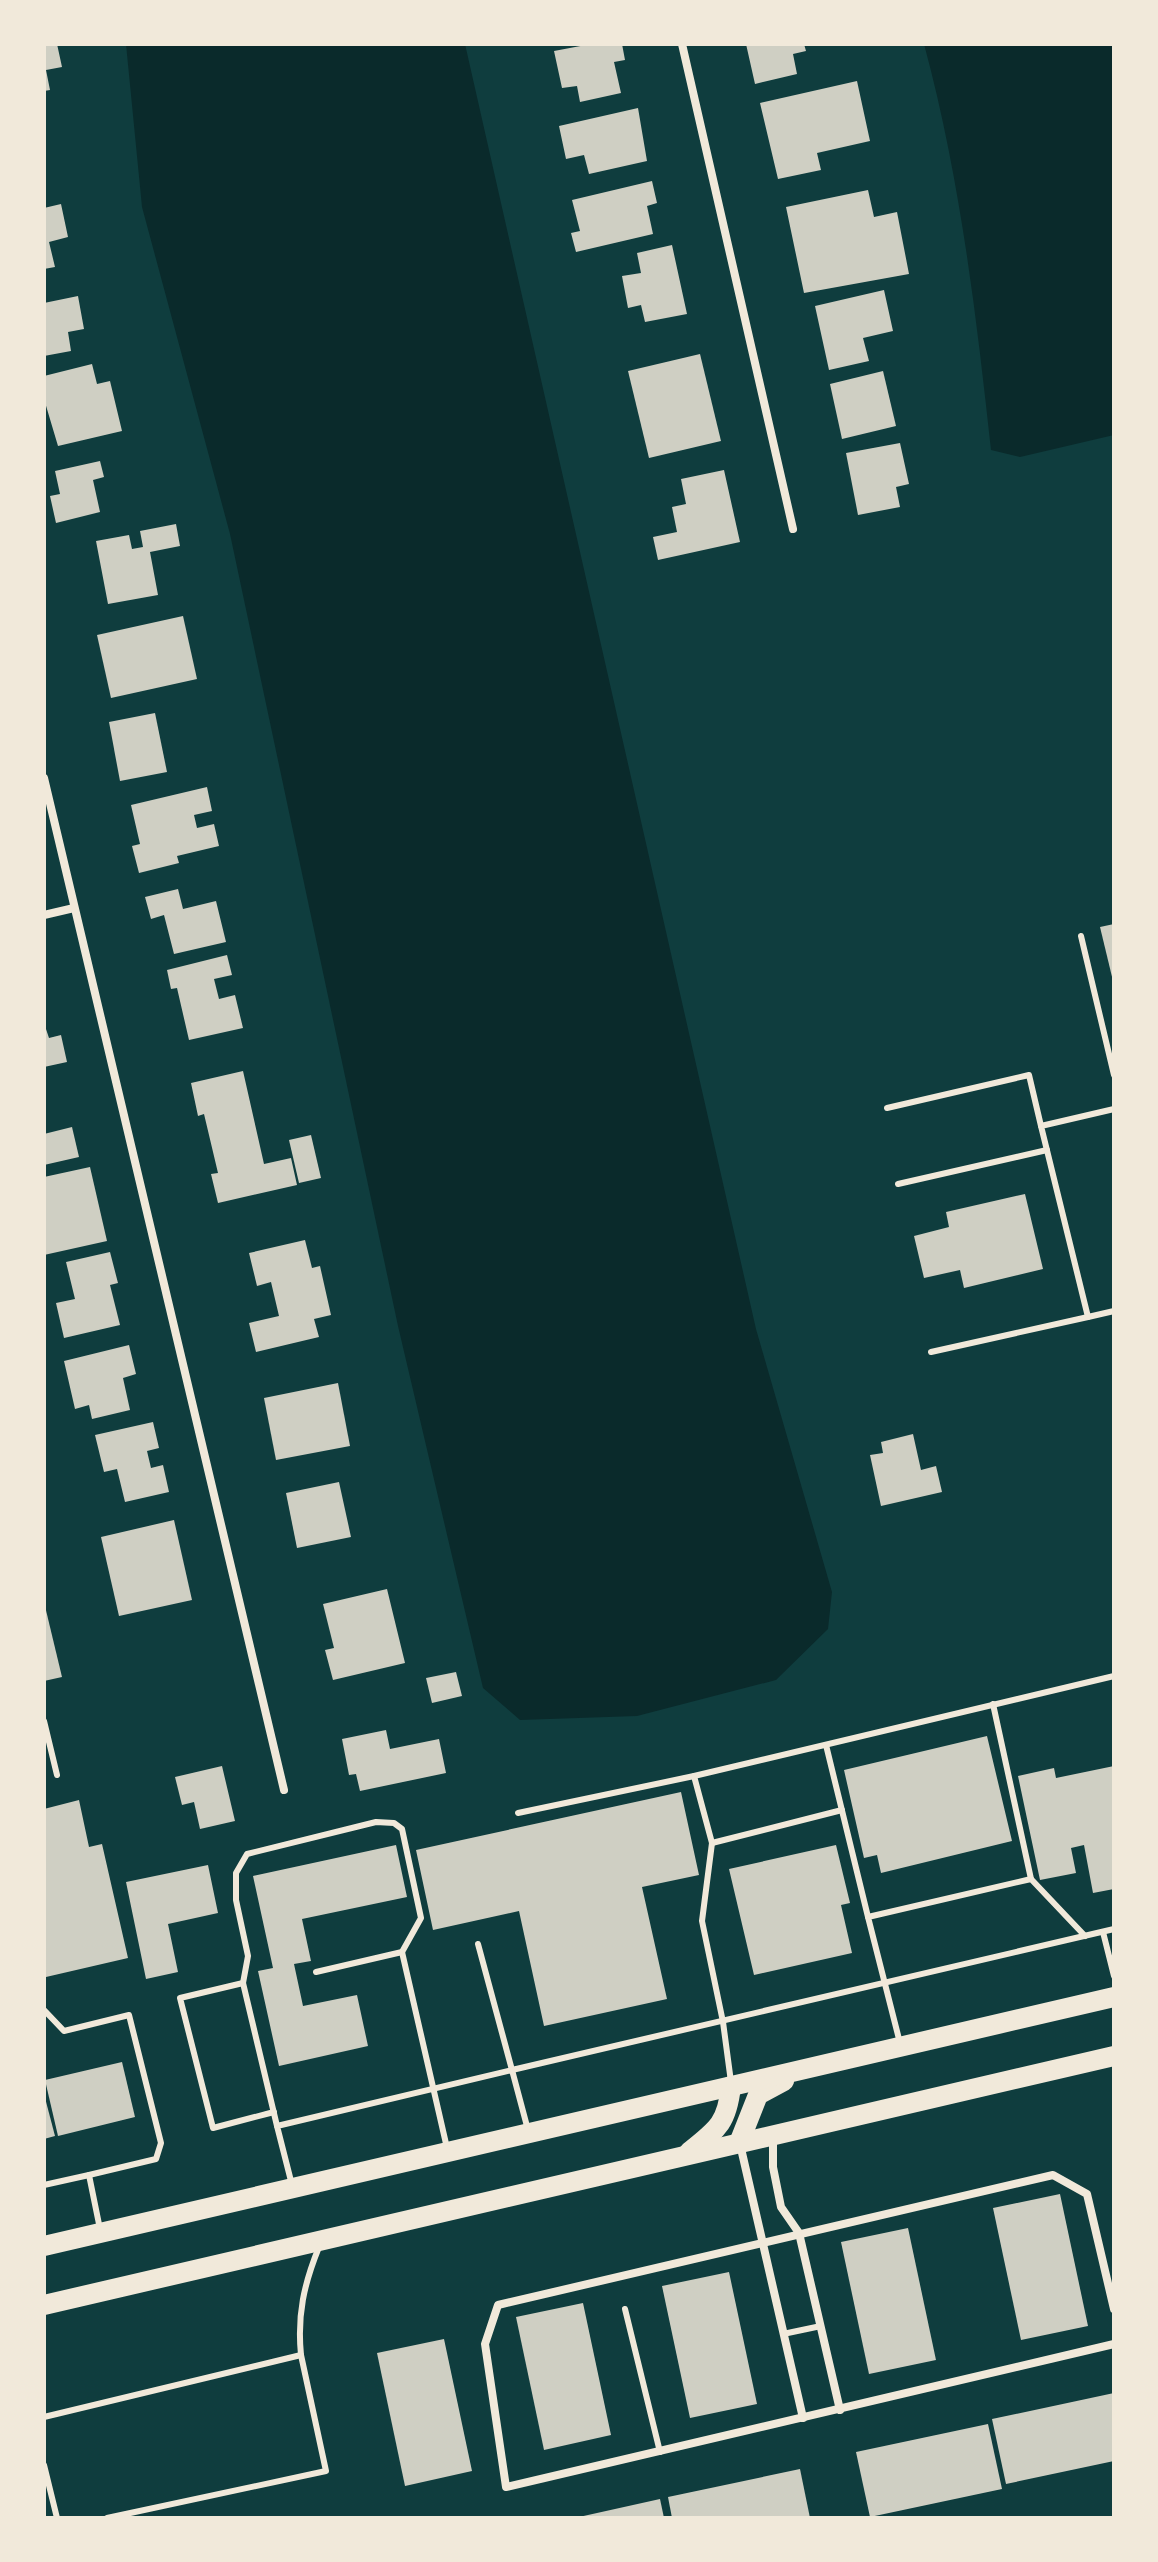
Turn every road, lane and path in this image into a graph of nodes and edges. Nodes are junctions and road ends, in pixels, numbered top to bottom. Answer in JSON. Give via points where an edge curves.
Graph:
{"nodes":[{"id":1,"x":682,"y":44,"type":"edge"},
{"id":2,"x":793,"y":529,"type":"dead end"},
{"id":3,"x":44,"y":778,"type":"edge"},
{"id":4,"x":74,"y":908,"type":"junction"},
{"id":5,"x":44,"y":915,"type":"edge"},
{"id":6,"x":1081,"y":936,"type":"dead end"},
{"id":7,"x":1114,"y":1075,"type":"edge"},
{"id":8,"x":887,"y":1108,"type":"dead end"},
{"id":9,"x":1114,"y":1109,"type":"edge"},
{"id":10,"x":1041,"y":1126,"type":"junction"},
{"id":11,"x":1047,"y":1150,"type":"junction"},
{"id":12,"x":898,"y":1184,"type":"dead end"},
{"id":13,"x":1114,"y":1311,"type":"edge"},
{"id":14,"x":1088,"y":1317,"type":"junction"},
{"id":15,"x":931,"y":1352,"type":"dead end"},
{"id":16,"x":1114,"y":1676,"type":"edge"},
{"id":17,"x":993,"y":1704,"type":"junction"},
{"id":18,"x":44,"y":1721,"type":"edge"},
{"id":19,"x":826,"y":1745,"type":"junction"},
{"id":20,"x":57,"y":1775,"type":"dead end"},
{"id":21,"x":694,"y":1776,"type":"junction"},
{"id":22,"x":284,"y":1790,"type":"dead end"},
{"id":23,"x":842,"y":1810,"type":"junction"},
{"id":24,"x":518,"y":1813,"type":"dead end"},
{"id":25,"x":712,"y":1843,"type":"junction"},
{"id":26,"x":1031,"y":1879,"type":"junction"},
{"id":27,"x":868,"y":1917,"type":"junction"},
{"id":28,"x":1114,"y":1929,"type":"edge"},
{"id":29,"x":1103,"y":1932,"type":"junction"},
{"id":30,"x":1085,"y":1936,"type":"junction"},
{"id":31,"x":478,"y":1944,"type":"dead end"},
{"id":32,"x":402,"y":1952,"type":"junction"},
{"id":33,"x":316,"y":1972,"type":"dead end"},
{"id":34,"x":1114,"y":1976,"type":"edge"},
{"id":35,"x":243,"y":1983,"type":"junction"},
{"id":36,"x":884,"y":1984,"type":"junction"},
{"id":37,"x":1114,"y":1997,"type":"edge"},
{"id":38,"x":44,"y":2010,"type":"edge"},
{"id":39,"x":723,"y":2022,"type":"junction"},
{"id":40,"x":901,"y":2047,"type":"junction"},
{"id":41,"x":1114,"y":2056,"type":"edge"},
{"id":42,"x":512,"y":2070,"type":"junction"},
{"id":43,"x":801,"y":2071,"type":"junction"},
{"id":44,"x":731,"y":2086,"type":"junction"},
{"id":45,"x":432,"y":2089,"type":"junction"},
{"id":46,"x":274,"y":2112,"type":"junction"},
{"id":47,"x":277,"y":2126,"type":"junction"},
{"id":48,"x":529,"y":2134,"type":"junction"},
{"id":49,"x":773,"y":2136,"type":"junction"},
{"id":50,"x":739,"y":2143,"type":"junction"},
{"id":51,"x":449,"y":2153,"type":"junction"},
{"id":52,"x":683,"y":2157,"type":"junction"},
{"id":53,"x":89,"y":2175,"type":"junction"},
{"id":54,"x":44,"y":2185,"type":"edge"},
{"id":55,"x":293,"y":2190,"type":"junction"},
{"id":56,"x":100,"y":2232,"type":"junction"},
{"id":57,"x":799,"y":2233,"type":"junction"},
{"id":58,"x":322,"y":2241,"type":"junction"},
{"id":59,"x":764,"y":2243,"type":"junction"},
{"id":60,"x":44,"y":2246,"type":"edge"},
{"id":61,"x":44,"y":2305,"type":"edge"},
{"id":62,"x":625,"y":2309,"type":"dead end"},
{"id":63,"x":1114,"y":2309,"type":"edge"},
{"id":64,"x":821,"y":2326,"type":"junction"},
{"id":65,"x":783,"y":2334,"type":"junction"},
{"id":66,"x":1114,"y":2344,"type":"edge"},
{"id":67,"x":301,"y":2355,"type":"junction"},
{"id":68,"x":840,"y":2410,"type":"junction"},
{"id":69,"x":44,"y":2417,"type":"edge"},
{"id":70,"x":803,"y":2418,"type":"junction"},
{"id":71,"x":660,"y":2452,"type":"junction"},
{"id":72,"x":44,"y":2465,"type":"edge"},
{"id":73,"x":57,"y":2518,"type":"edge"},
{"id":74,"x":107,"y":2518,"type":"edge"}],
"edges":[{"from":1,"to":2,"type":"street"},
{"from":3,"to":4,"type":"street"},
{"from":4,"to":5,"type":"street"},
{"from":4,"to":22,"type":"street"},
{"from":6,"to":7,"type":"lane"},
{"from":8,"to":10,"type":"lane","via":[[1029,1075]]},
{"from":9,"to":10,"type":"lane"},
{"from":10,"to":11,"type":"lane"},
{"from":11,"to":12,"type":"lane"},
{"from":11,"to":14,"type":"lane"},
{"from":13,"to":14,"type":"lane"},
{"from":14,"to":15,"type":"lane"},
{"from":16,"to":17,"type":"lane"},
{"from":17,"to":19,"type":"lane"},
{"from":17,"to":26,"type":"lane"},
{"from":18,"to":20,"type":"lane"},
{"from":19,"to":21,"type":"lane"},
{"from":19,"to":23,"type":"lane"},
{"from":21,"to":24,"type":"lane"},
{"from":21,"to":25,"type":"lane"},
{"from":23,"to":25,"type":"lane"},
{"from":23,"to":27,"type":"lane"},
{"from":25,"to":39,"type":"lane","via":[[702,1921]]},
{"from":26,"to":27,"type":"lane"},
{"from":26,"to":30,"type":"lane"},
{"from":27,"to":36,"type":"lane"},
{"from":28,"to":29,"type":"lane"},
{"from":29,"to":30,"type":"lane"},
{"from":29,"to":34,"type":"lane"},
{"from":30,"to":36,"type":"lane"},
{"from":31,"to":42,"type":"lane"},
{"from":32,"to":33,"type":"lane"},
{"from":32,"to":35,"type":"lane","via":[[421,1918],[402,1829],[376,1822],[247,1854],[236,1873],[248,1956]]},
{"from":32,"to":45,"type":"lane"},
{"from":35,"to":46,"type":"lane"},
{"from":35,"to":46,"type":"lane","via":[[180,1998],[213,2128]]},
{"from":36,"to":39,"type":"lane"},
{"from":36,"to":40,"type":"lane"},
{"from":37,"to":40,"type":"main road"},
{"from":38,"to":53,"type":"lane","via":[[64,2031],[129,2015],[161,2153],[156,2159]]},
{"from":39,"to":42,"type":"lane"},
{"from":39,"to":44,"type":"lane"},
{"from":40,"to":43,"type":"main road"},
{"from":41,"to":49,"type":"main road"},
{"from":42,"to":45,"type":"lane"},
{"from":42,"to":48,"type":"lane"},
{"from":43,"to":44,"type":"main road"},
{"from":43,"to":50,"type":"main road","via":[[758,2095]]},
{"from":44,"to":48,"type":"main road"},
{"from":44,"to":52,"type":"main road","via":[[728,2113],[717,2130]]},
{"from":45,"to":47,"type":"lane"},
{"from":45,"to":51,"type":"lane"},
{"from":46,"to":47,"type":"lane"},
{"from":47,"to":55,"type":"lane"},
{"from":48,"to":51,"type":"main road"},
{"from":49,"to":50,"type":"main road"},
{"from":49,"to":57,"type":"street","via":[[781,2207]]},
{"from":50,"to":52,"type":"main road"},
{"from":50,"to":59,"type":"street"},
{"from":51,"to":55,"type":"main road"},
{"from":52,"to":58,"type":"main road"},
{"from":53,"to":54,"type":"lane"},
{"from":53,"to":56,"type":"lane"},
{"from":55,"to":56,"type":"main road"},
{"from":56,"to":60,"type":"main road"},
{"from":57,"to":59,"type":"street"},
{"from":57,"to":63,"type":"street","via":[[1053,2175],[1087,2194]]},
{"from":57,"to":64,"type":"street"},
{"from":58,"to":61,"type":"main road"},
{"from":58,"to":67,"type":"lane","via":[[297,2320]]},
{"from":59,"to":65,"type":"street"},
{"from":59,"to":71,"type":"street","via":[[498,2305],[485,2344],[506,2487]]},
{"from":62,"to":71,"type":"lane"},
{"from":64,"to":65,"type":"lane"},
{"from":64,"to":68,"type":"street"},
{"from":65,"to":70,"type":"street"},
{"from":66,"to":68,"type":"street"},
{"from":67,"to":69,"type":"lane"},
{"from":67,"to":74,"type":"lane","via":[[326,2471]]},
{"from":68,"to":70,"type":"street"},
{"from":70,"to":71,"type":"street"},
{"from":72,"to":73,"type":"lane"}]}
